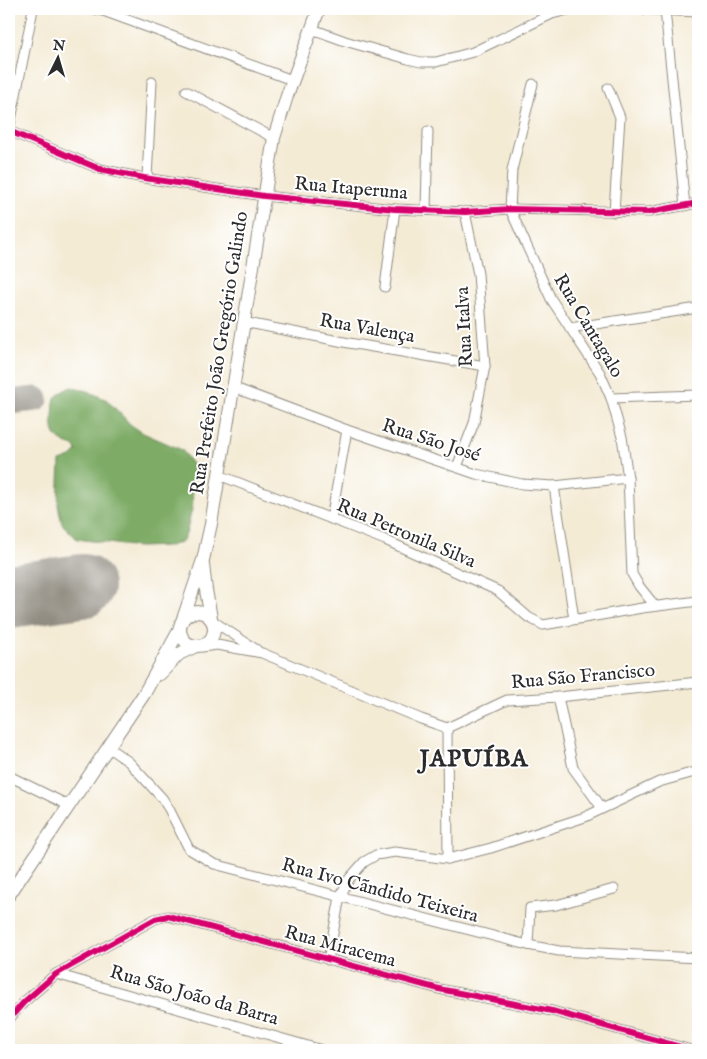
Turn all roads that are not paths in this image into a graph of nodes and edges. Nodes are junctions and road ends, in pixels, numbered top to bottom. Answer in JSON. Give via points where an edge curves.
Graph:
{"nodes":[{"id":1,"x":33,"y":9,"type":"edge"},
{"id":2,"x":94,"y":9,"type":"edge"},
{"id":3,"x":319,"y":9,"type":"edge"},
{"id":4,"x":572,"y":9,"type":"edge"},
{"id":5,"x":638,"y":9,"type":"edge"},
{"id":6,"x":646,"y":9,"type":"edge"},
{"id":7,"x":665,"y":10,"type":"junction"},
{"id":8,"x":698,"y":12,"type":"edge"},
{"id":9,"x":312,"y":29,"type":"junction"},
{"id":10,"x":292,"y":80,"type":"junction"},
{"id":11,"x":152,"y":82,"type":"dead end"},
{"id":12,"x":533,"y":84,"type":"dead end"},
{"id":13,"x":608,"y":88,"type":"dead end"},
{"id":14,"x":186,"y":91,"type":"dead end"},
{"id":15,"x":9,"y":130,"type":"edge"},
{"id":16,"x":428,"y":131,"type":"dead end"},
{"id":17,"x":274,"y":138,"type":"junction"},
{"id":18,"x":147,"y":178,"type":"junction"},
{"id":19,"x":264,"y":196,"type":"junction"},
{"id":20,"x":698,"y":203,"type":"edge"},
{"id":21,"x":685,"y":206,"type":"junction"},
{"id":22,"x":396,"y":209,"type":"junction"},
{"id":23,"x":510,"y":209,"type":"junction"},
{"id":24,"x":426,"y":210,"type":"junction"},
{"id":25,"x":466,"y":212,"type":"junction"},
{"id":26,"x":614,"y":212,"type":"junction"},
{"id":27,"x":384,"y":287,"type":"dead end"},
{"id":28,"x":698,"y":308,"type":"edge"},
{"id":29,"x":243,"y":322,"type":"junction"},
{"id":30,"x":570,"y":328,"type":"junction"},
{"id":31,"x":485,"y":366,"type":"junction"},
{"id":32,"x":232,"y":387,"type":"junction"},
{"id":33,"x":698,"y":395,"type":"edge"},
{"id":34,"x":611,"y":398,"type":"junction"},
{"id":35,"x":347,"y":430,"type":"junction"},
{"id":36,"x":458,"y":467,"type":"junction"},
{"id":37,"x":219,"y":475,"type":"junction"},
{"id":38,"x":628,"y":478,"type":"junction"},
{"id":39,"x":554,"y":486,"type":"junction"},
{"id":40,"x":331,"y":519,"type":"junction"},
{"id":41,"x":203,"y":560,"type":"junction"},
{"id":42,"x":698,"y":601,"type":"edge"},
{"id":43,"x":654,"y":606,"type":"junction"},
{"id":44,"x":212,"y":619,"type":"junction"},
{"id":45,"x":574,"y":619,"type":"junction"},
{"id":46,"x":182,"y":624,"type":"junction"},
{"id":47,"x":198,"y":647,"type":"junction"},
{"id":48,"x":262,"y":653,"type":"junction"},
{"id":49,"x":698,"y":682,"type":"edge"},
{"id":50,"x":150,"y":685,"type":"junction"},
{"id":51,"x":558,"y":697,"type":"junction"},
{"id":52,"x":447,"y":728,"type":"junction"},
{"id":53,"x":109,"y":748,"type":"junction"},
{"id":54,"x":698,"y":771,"type":"edge"},
{"id":55,"x":9,"y":776,"type":"edge"},
{"id":56,"x":68,"y":805,"type":"junction"},
{"id":57,"x":602,"y":808,"type":"junction"},
{"id":58,"x":448,"y":859,"type":"junction"},
{"id":59,"x":614,"y":889,"type":"dead end"},
{"id":60,"x":9,"y":895,"type":"edge"},
{"id":61,"x":340,"y":897,"type":"junction"},
{"id":62,"x":528,"y":945,"type":"junction"},
{"id":63,"x":698,"y":958,"type":"edge"},
{"id":64,"x":328,"y":960,"type":"junction"},
{"id":65,"x":56,"y":974,"type":"junction"},
{"id":66,"x":9,"y":1019,"type":"edge"},
{"id":67,"x":322,"y":1050,"type":"edge"},
{"id":68,"x":691,"y":1050,"type":"edge"}],
"edges":[{"from":1,"to":15,"type":"street"},
{"from":2,"to":10,"type":"street"},
{"from":3,"to":9,"type":"main road","name":"Rua Prefeito João Gregório Galindo"},
{"from":4,"to":9,"type":"street","via":[[552,14],[473,52],[436,62],[408,59]]},
{"from":5,"to":6,"type":"street"},
{"from":6,"to":7,"type":"street"},
{"from":7,"to":8,"type":"street"},
{"from":7,"to":21,"type":"street"},
{"from":9,"to":10,"type":"main road","name":"Rua Prefeito João Gregório Galindo"},
{"from":10,"to":17,"type":"main road","name":"Rua Prefeito João Gregório Galindo"},
{"from":11,"to":18,"type":"street"},
{"from":12,"to":23,"type":"street","via":[[512,170]]},
{"from":13,"to":26,"type":"street","via":[[620,116]]},
{"from":14,"to":17,"type":"street"},
{"from":15,"to":18,"type":"street","name":"Rua Itaperuna","via":[[100,169]]},
{"from":16,"to":24,"type":"street"},
{"from":17,"to":19,"type":"main road","name":"Rua Prefeito João Gregório Galindo"},
{"from":18,"to":19,"type":"street","name":"Rua Itaperuna"},
{"from":19,"to":22,"type":"street","name":"Rua Itaperuna"},
{"from":19,"to":29,"type":"main road","name":"Rua Prefeito João Gregório Galindo"},
{"from":20,"to":21,"type":"street","name":"Rua Itaperuna"},
{"from":21,"to":26,"type":"street","name":"Rua Itaperuna","via":[[649,212]]},
{"from":22,"to":24,"type":"street","name":"Rua Itaperuna"},
{"from":22,"to":27,"type":"street"},
{"from":23,"to":25,"type":"street","name":"Rua Itaperuna"},
{"from":23,"to":26,"type":"street","name":"Rua Itaperuna"},
{"from":23,"to":30,"type":"street","name":"Rua Cantagalo","via":[[551,299]]},
{"from":24,"to":25,"type":"street","name":"Rua Itaperuna"},
{"from":25,"to":31,"type":"street","name":"Rua Italva","via":[[478,274]]},
{"from":28,"to":30,"type":"street"},
{"from":29,"to":31,"type":"street","name":"Rua Valença"},
{"from":29,"to":32,"type":"main road","name":"Rua Prefeito João Gregório Galindo"},
{"from":30,"to":34,"type":"street","name":"Rua Cantagalo","via":[[600,373]]},
{"from":31,"to":36,"type":"street","name":"Rua Italva","via":[[474,423]]},
{"from":32,"to":35,"type":"street","name":"Rua São José"},
{"from":32,"to":37,"type":"main road","name":"Rua Prefeito João Gregório Galindo"},
{"from":33,"to":34,"type":"street"},
{"from":34,"to":38,"type":"street","name":"Rua Cantagalo","via":[[622,437]]},
{"from":35,"to":36,"type":"street","name":"Rua São José"},
{"from":35,"to":40,"type":"street"},
{"from":36,"to":39,"type":"street","name":"Rua São José","via":[[522,484]]},
{"from":37,"to":40,"type":"street","name":"Rua Petronila Silva"},
{"from":37,"to":41,"type":"main road","name":"Rua Prefeito João Gregório Galindo"},
{"from":38,"to":39,"type":"street","name":"Rua São José"},
{"from":38,"to":43,"type":"street","name":"Rua Cantagalo","via":[[632,574]]},
{"from":39,"to":45,"type":"street"},
{"from":40,"to":45,"type":"street","name":"Rua Petronila Silva","via":[[498,591],[528,617],[543,625]]},
{"from":41,"to":44,"type":"main road","name":"Rua Prefeito João Gregório Galindo"},
{"from":41,"to":46,"type":"main road","name":"Rua Prefeito João Gregório Galindo"},
{"from":42,"to":43,"type":"street","name":"Rua Petronila Silva"},
{"from":43,"to":45,"type":"street","name":"Rua Petronila Silva"},
{"from":44,"to":46,"type":"main road","via":[[197,612]]},
{"from":44,"to":47,"type":"main road","name":"Rua Prefeito João Gregório Galindo","via":[[215,628],[212,639]]},
{"from":44,"to":48,"type":"street"},
{"from":46,"to":47,"type":"main road","via":[[184,640]]},
{"from":46,"to":50,"type":"main road","name":"Rua Prefeito João Gregório Galindo"},
{"from":47,"to":48,"type":"street","via":[[217,645]]},
{"from":47,"to":50,"type":"main road","name":"Rua Prefeito João Gregório Galindo","via":[[179,654]]},
{"from":48,"to":52,"type":"street"},
{"from":49,"to":51,"type":"street","name":"Rua São Francisco"},
{"from":50,"to":53,"type":"main road","name":"Rua Prefeito João Gregório Galindo"},
{"from":51,"to":52,"type":"street","name":"Rua São Francisco","via":[[507,700]]},
{"from":51,"to":57,"type":"street","via":[[573,768]]},
{"from":52,"to":58,"type":"street"},
{"from":53,"to":56,"type":"main road","name":"Rua Prefeito João Gregório Galindo"},
{"from":53,"to":61,"type":"street","name":"Rua Ivo Cãndido Teixeira","via":[[129,762],[162,798],[189,850],[214,864]]},
{"from":54,"to":57,"type":"street","via":[[659,782]]},
{"from":55,"to":56,"type":"street"},
{"from":56,"to":60,"type":"main road","name":"Rua Prefeito João Gregório Galindo"},
{"from":57,"to":58,"type":"street","via":[[585,817]]},
{"from":58,"to":61,"type":"street","via":[[395,852],[376,854],[349,879]]},
{"from":59,"to":62,"type":"street","via":[[530,908]]},
{"from":61,"to":62,"type":"street","name":"Rua Ivo Cãndido Teixeira"},
{"from":61,"to":64,"type":"street"},
{"from":62,"to":63,"type":"street","name":"Rua Ivo Cãndido Teixeira","via":[[559,951]]},
{"from":64,"to":65,"type":"street","name":"Rua Miracema","via":[[168,916],[155,919]]},
{"from":64,"to":68,"type":"street","name":"Rua Miracema","via":[[439,989],[552,1010]]},
{"from":65,"to":66,"type":"street","name":"Rua Miracema"},
{"from":65,"to":67,"type":"street","name":"Rua São João da Barra"}]}
